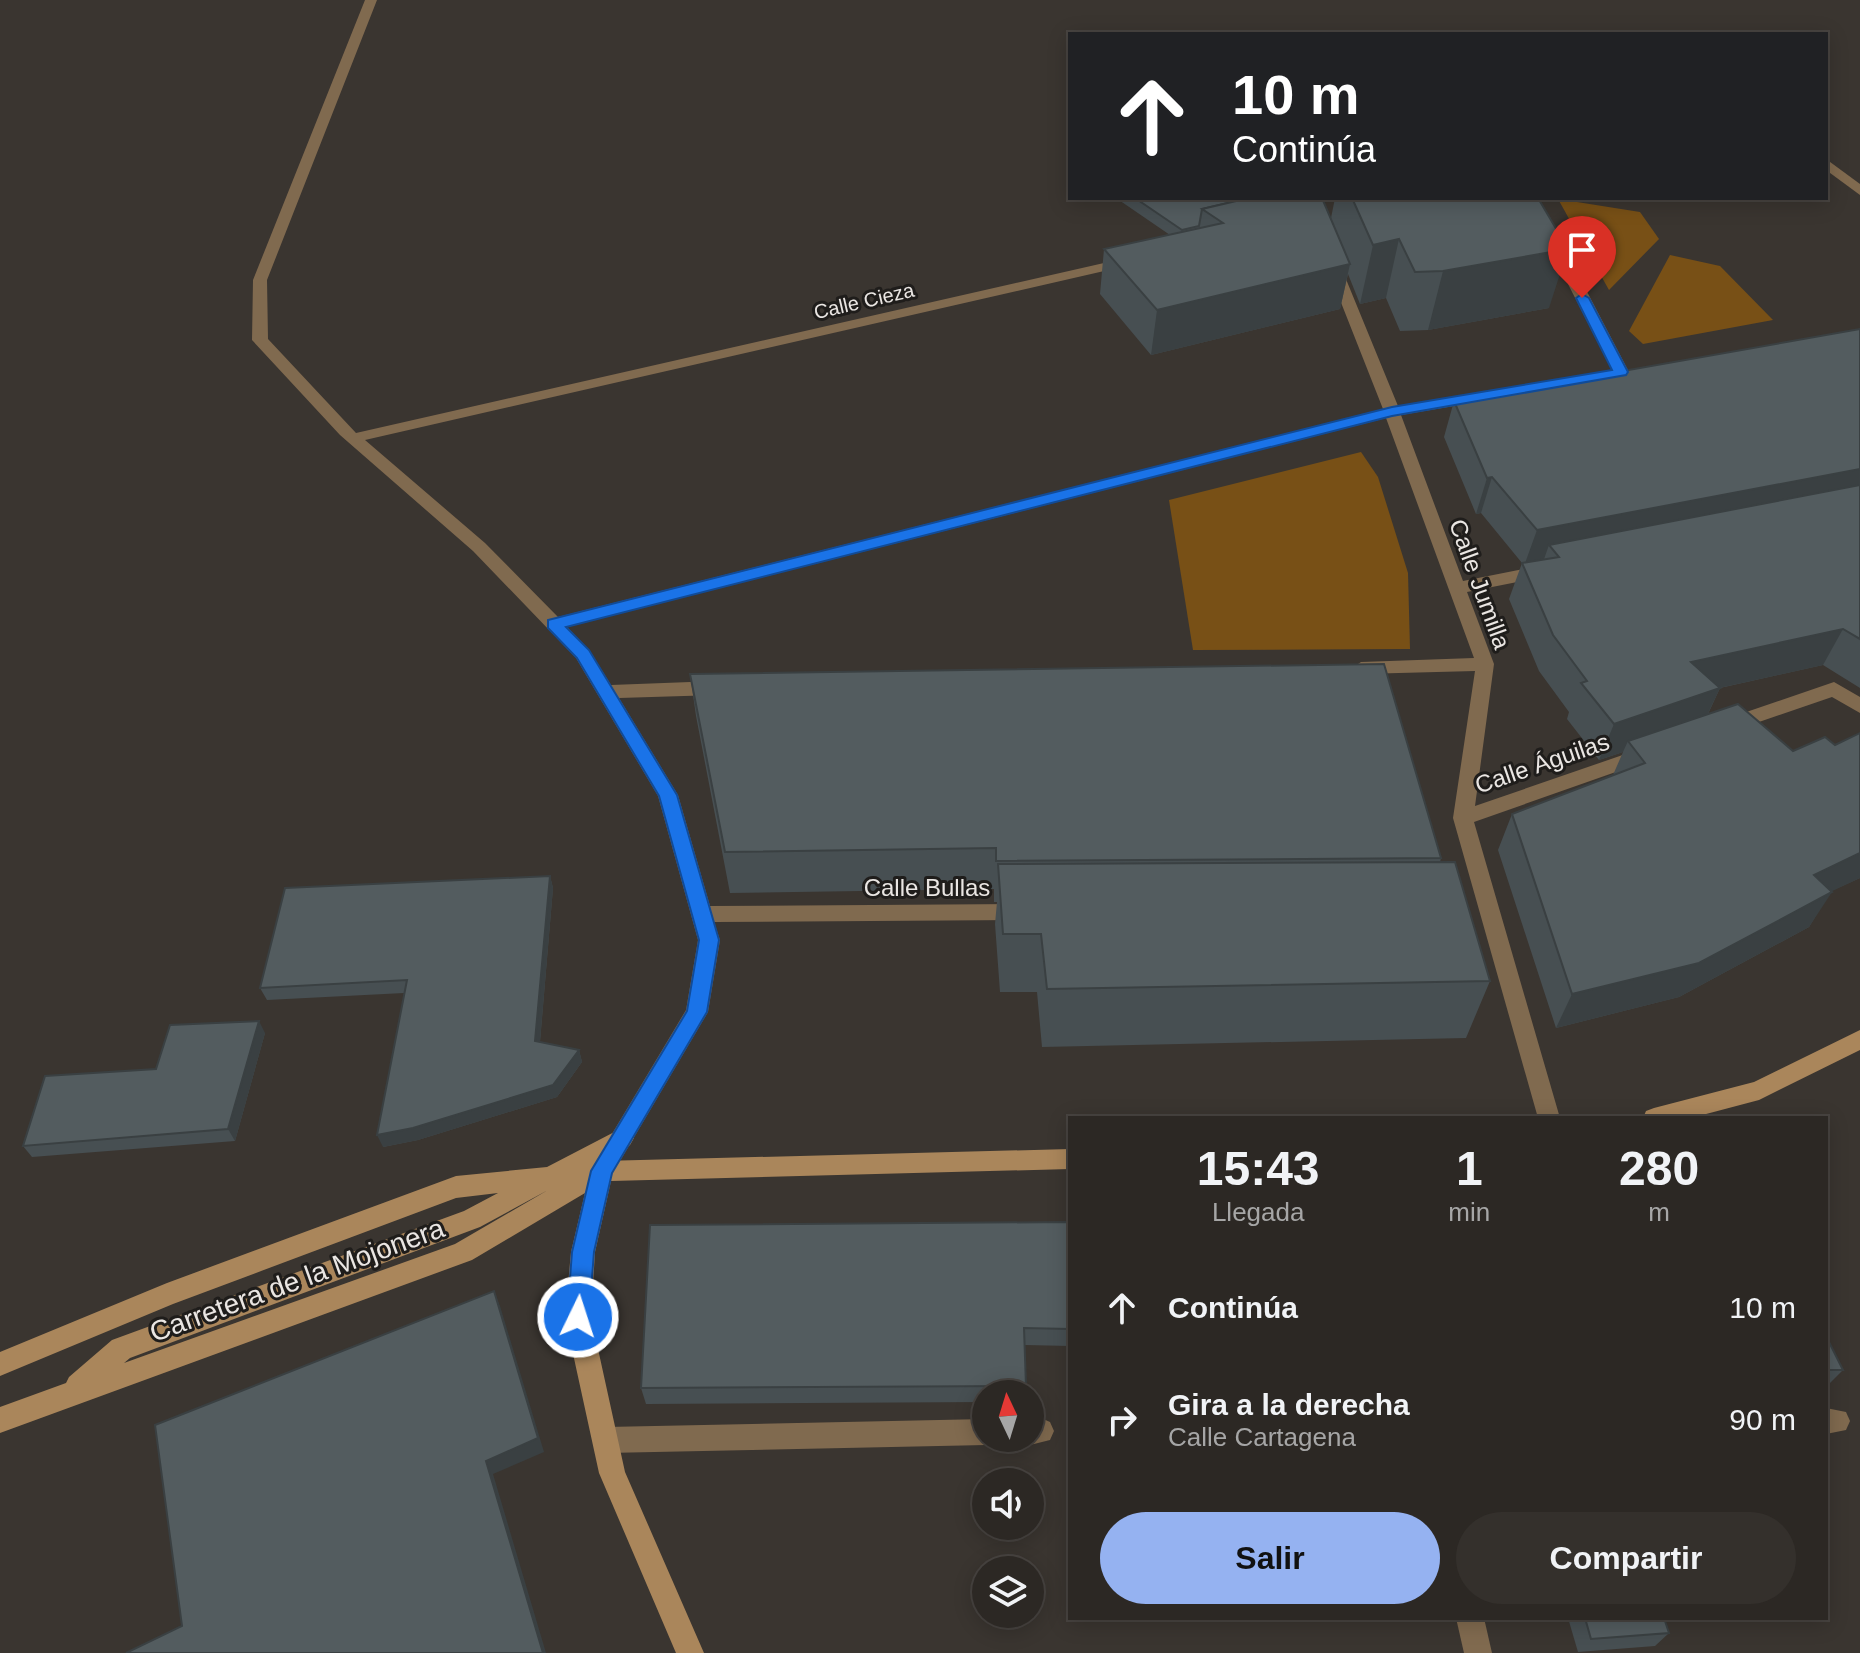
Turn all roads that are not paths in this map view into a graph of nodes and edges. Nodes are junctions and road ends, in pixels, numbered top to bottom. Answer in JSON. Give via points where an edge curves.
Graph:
{"nodes":[{"id":1,"x":371,"y":0,"type":"edge"},
{"id":2,"x":1828,"y":165,"type":"edge"},
{"id":3,"x":1860,"y":191,"type":"edge"},
{"id":4,"x":1532,"y":200,"type":"edge"},
{"id":5,"x":1327,"y":248,"type":"edge"},
{"id":6,"x":1144,"y":258,"type":"edge"},
{"id":7,"x":1621,"y":372,"type":"edge"},
{"id":8,"x":1514,"y":391,"type":"edge"},
{"id":9,"x":1392,"y":412,"type":"junction"},
{"id":10,"x":354,"y":438,"type":"junction"},
{"id":11,"x":1565,"y":567,"type":"edge"},
{"id":12,"x":1457,"y":588,"type":"junction"},
{"id":13,"x":554,"y":624,"type":"junction"},
{"id":14,"x":1485,"y":664,"type":"junction"},
{"id":15,"x":1343,"y":668,"type":"edge"},
{"id":16,"x":731,"y":688,"type":"edge"},
{"id":17,"x":605,"y":692,"type":"junction"},
{"id":18,"x":1860,"y":706,"type":"edge"},
{"id":19,"x":1715,"y":730,"type":"edge"},
{"id":20,"x":1656,"y":751,"type":"edge"},
{"id":21,"x":1463,"y":818,"type":"junction"},
{"id":22,"x":1048,"y":912,"type":"edge"},
{"id":23,"x":701,"y":914,"type":"junction"},
{"id":24,"x":1860,"y":1039,"type":"edge"},
{"id":25,"x":1548,"y":1116,"type":"edge"},
{"id":26,"x":1662,"y":1116,"type":"edge"},
{"id":27,"x":622,"y":1138,"type":"junction"},
{"id":28,"x":1068,"y":1159,"type":"edge"},
{"id":29,"x":602,"y":1171,"type":"junction"},
{"id":30,"x":553,"y":1176,"type":"junction"},
{"id":31,"x":0,"y":1364,"type":"edge"},
{"id":32,"x":65,"y":1396,"type":"junction"},
{"id":33,"x":0,"y":1420,"type":"edge"},
{"id":34,"x":972,"y":1432,"type":"edge"},
{"id":35,"x":606,"y":1440,"type":"junction"},
{"id":36,"x":1470,"y":1620,"type":"edge"},
{"id":37,"x":690,"y":1653,"type":"edge"},
{"id":38,"x":1478,"y":1653,"type":"edge"}],
"edges":[{"from":1,"to":10,"type":"street","via":[[260,280],[260,340]]},
{"from":2,"to":3,"type":"street"},
{"from":4,"to":7,"type":"street"},
{"from":5,"to":9,"type":"street","name":"Calle Jumilla"},
{"from":6,"to":10,"type":"street","name":"Calle Cieza"},
{"from":8,"to":9,"type":"street"},
{"from":9,"to":12,"type":"street","name":"Calle Jumilla"},
{"from":9,"to":13,"type":"street"},
{"from":10,"to":13,"type":"street","via":[[479,547]]},
{"from":11,"to":12,"type":"street"},
{"from":12,"to":14,"type":"street","name":"Calle Jumilla"},
{"from":13,"to":17,"type":"street","via":[[583,654]]},
{"from":14,"to":15,"type":"street"},
{"from":14,"to":21,"type":"street","name":"Calle Jumilla"},
{"from":16,"to":17,"type":"street"},
{"from":17,"to":23,"type":"street","via":[[668,795]]},
{"from":18,"to":19,"type":"street","via":[[1834,689]]},
{"from":20,"to":21,"type":"street","name":"Calle Águilas"},
{"from":21,"to":25,"type":"street","name":"Calle Jumilla","via":[[1481,910]]},
{"from":22,"to":23,"type":"street","name":"Calle Bullas"},
{"from":23,"to":27,"type":"street","via":[[709,940],[697,1012]]},
{"from":24,"to":26,"type":"street","via":[[1759,1090]]},
{"from":27,"to":29,"type":"street"},
{"from":27,"to":30,"type":"street"},
{"from":28,"to":29,"type":"street","name":"Carretera de la Mojonera"},
{"from":29,"to":30,"type":"street","name":"Carretera de la Mojonera"},
{"from":29,"to":32,"type":"street","name":"Carretera de la Mojonera","via":[[463,1252]]},
{"from":29,"to":35,"type":"street","via":[[583,1252],[578,1317]]},
{"from":30,"to":31,"type":"street","name":"Carretera de la Mojonera","via":[[456,1187]]},
{"from":30,"to":32,"type":"street","via":[[472,1219],[121,1349]]},
{"from":32,"to":33,"type":"street","name":"Carretera de la Mojonera"},
{"from":34,"to":35,"type":"street"},
{"from":35,"to":37,"type":"street","via":[[612,1473]]},
{"from":36,"to":38,"type":"street"}]}
